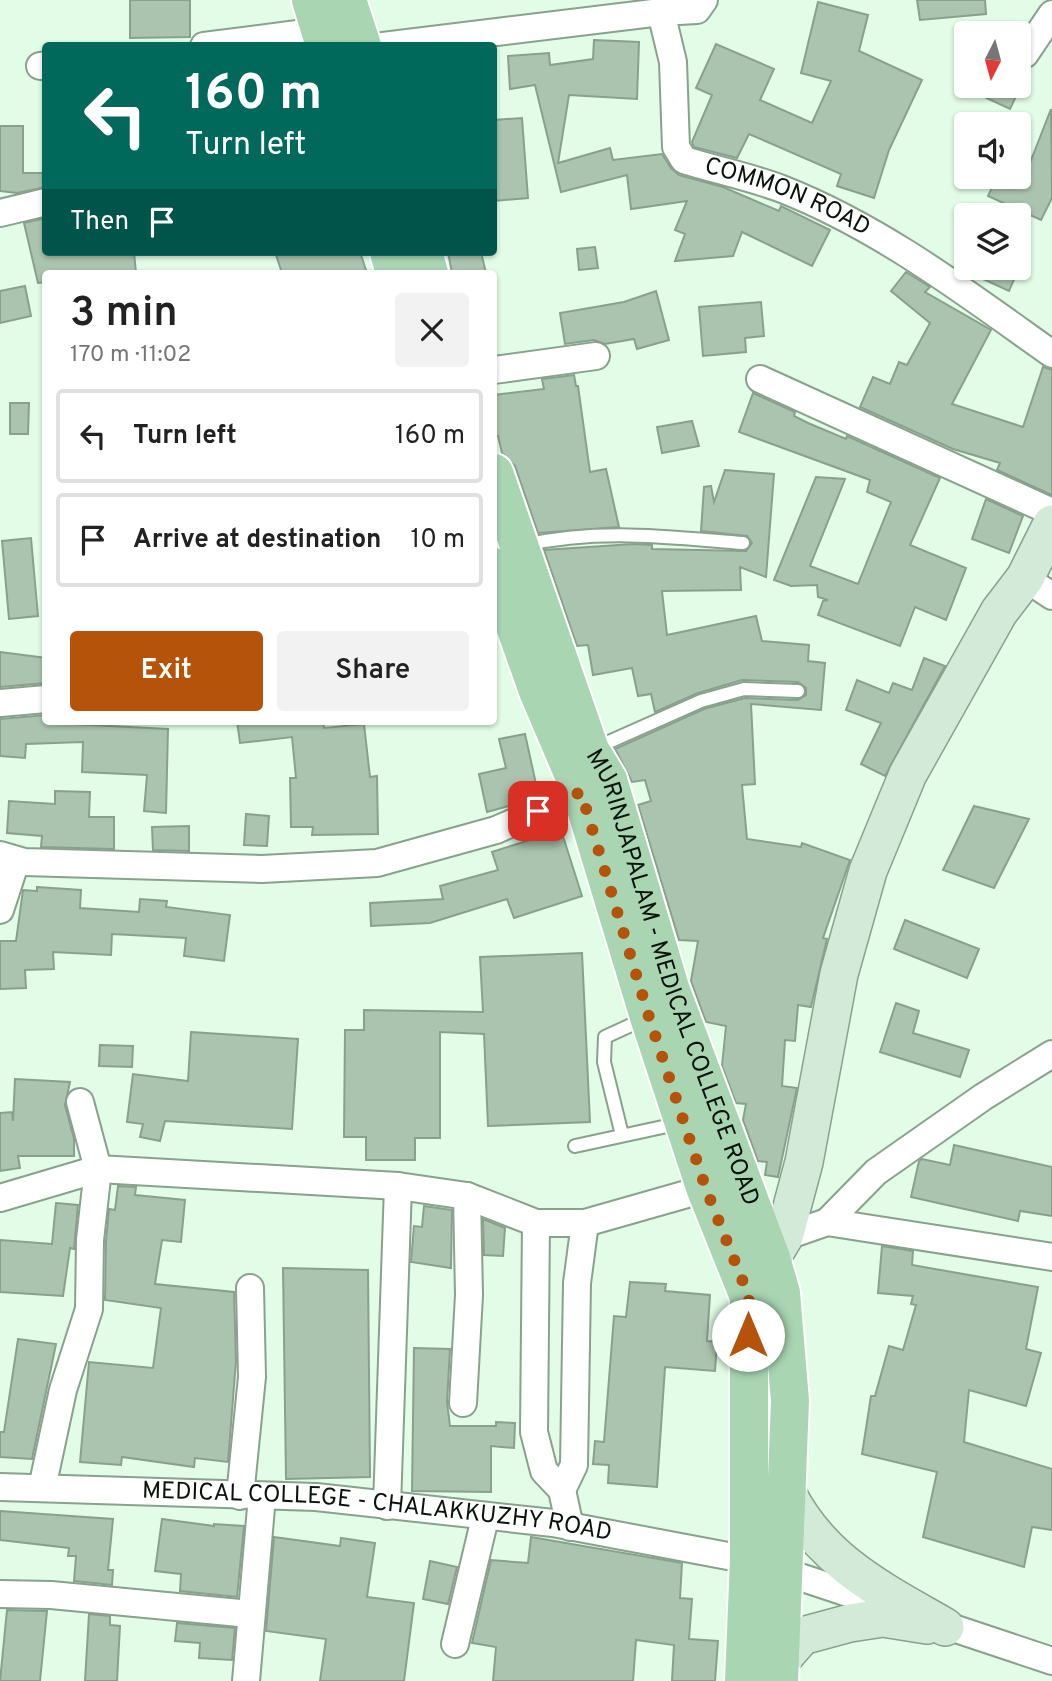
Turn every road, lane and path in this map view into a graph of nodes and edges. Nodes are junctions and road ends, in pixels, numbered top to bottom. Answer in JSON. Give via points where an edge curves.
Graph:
{"nodes":[{"id":1,"x":347,"y":0,"type":"edge"},
{"id":2,"x":704,"y":0,"type":"edge"},
{"id":3,"x":661,"y":12,"type":"junction"},
{"id":4,"x":1052,"y":14,"type":"edge"},
{"id":5,"x":319,"y":25,"type":"edge"},
{"id":6,"x":226,"y":42,"type":"edge"},
{"id":7,"x":361,"y":42,"type":"edge"},
{"id":8,"x":416,"y":42,"type":"edge"},
{"id":9,"x":1031,"y":45,"type":"edge"},
{"id":10,"x":42,"y":203,"type":"edge"},
{"id":11,"x":0,"y":213,"type":"edge"},
{"id":12,"x":1052,"y":354,"type":"edge"},
{"id":13,"x":596,"y":356,"type":"dead end"},
{"id":14,"x":497,"y":370,"type":"edge"},
{"id":15,"x":760,"y":379,"type":"dead end"},
{"id":16,"x":497,"y":494,"type":"edge"},
{"id":17,"x":1052,"y":512,"type":"edge"},
{"id":18,"x":1052,"y":524,"type":"edge"},
{"id":19,"x":743,"y":543,"type":"dead end"},
{"id":20,"x":506,"y":557,"type":"edge"},
{"id":21,"x":1039,"y":587,"type":"edge"},
{"id":22,"x":798,"y":691,"type":"dead end"},
{"id":23,"x":42,"y":699,"type":"edge"},
{"id":24,"x":0,"y":703,"type":"edge"},
{"id":25,"x":593,"y":774,"type":"junction"},
{"id":26,"x":8,"y":858,"type":"edge"},
{"id":27,"x":0,"y":910,"type":"edge"},
{"id":28,"x":649,"y":1017,"type":"junction"},
{"id":29,"x":1052,"y":1054,"type":"edge"},
{"id":30,"x":80,"y":1102,"type":"dead end"},
{"id":31,"x":685,"y":1123,"type":"junction"},
{"id":32,"x":621,"y":1135,"type":"junction"},
{"id":33,"x":575,"y":1146,"type":"dead end"},
{"id":34,"x":98,"y":1169,"type":"junction"},
{"id":35,"x":723,"y":1184,"type":"junction"},
{"id":36,"x":398,"y":1186,"type":"junction"},
{"id":37,"x":467,"y":1196,"type":"junction"},
{"id":38,"x":0,"y":1198,"type":"edge"},
{"id":39,"x":827,"y":1222,"type":"junction"},
{"id":40,"x":536,"y":1223,"type":"junction"},
{"id":41,"x":585,"y":1223,"type":"junction"},
{"id":42,"x":777,"y":1248,"type":"junction"},
{"id":43,"x":1052,"y":1257,"type":"edge"},
{"id":44,"x":250,"y":1288,"type":"dead end"},
{"id":45,"x":749,"y":1297,"type":"junction"},
{"id":46,"x":463,"y":1403,"type":"dead end"},
{"id":47,"x":0,"y":1487,"type":"edge"},
{"id":48,"x":42,"y":1488,"type":"junction"},
{"id":49,"x":562,"y":1490,"type":"junction"},
{"id":50,"x":788,"y":1493,"type":"junction"},
{"id":51,"x":251,"y":1496,"type":"junction"},
{"id":52,"x":387,"y":1506,"type":"junction"},
{"id":53,"x":485,"y":1518,"type":"junction"},
{"id":54,"x":570,"y":1527,"type":"junction"},
{"id":55,"x":749,"y":1560,"type":"junction"},
{"id":56,"x":785,"y":1572,"type":"junction"},
{"id":57,"x":0,"y":1594,"type":"edge"},
{"id":58,"x":250,"y":1614,"type":"junction"},
{"id":59,"x":945,"y":1627,"type":"junction"},
{"id":60,"x":455,"y":1644,"type":"dead end"},
{"id":61,"x":1052,"y":1661,"type":"edge"},
{"id":62,"x":780,"y":1671,"type":"edge"},
{"id":63,"x":246,"y":1681,"type":"edge"},
{"id":64,"x":744,"y":1681,"type":"edge"}],
"edges":[{"from":1,"to":7,"type":"main road"},
{"from":2,"to":3,"type":"street","via":[[697,10]]},
{"from":3,"to":8,"type":"street"},
{"from":3,"to":12,"type":"street","name":"COMMON ROAD","via":[[673,62],[676,147],[684,160],[780,188],[820,205],[914,257]]},
{"from":4,"to":9,"type":"street"},
{"from":5,"to":6,"type":"street"},
{"from":10,"to":11,"type":"street"},
{"from":13,"to":14,"type":"street"},
{"from":15,"to":17,"type":"street"},
{"from":16,"to":20,"type":"main road"},
{"from":18,"to":21,"type":"main road"},
{"from":19,"to":20,"type":"lane","via":[[632,534],[569,535]]},
{"from":20,"to":25,"type":"main road","via":[[538,691]]},
{"from":21,"to":42,"type":"main road","via":[[999,612],[908,774],[868,871],[839,974],[804,1163]]},
{"from":22,"to":25,"type":"lane","via":[[744,689],[701,701]]},
{"from":23,"to":24,"type":"street"},
{"from":25,"to":26,"type":"street","via":[[496,830],[377,863],[262,869]]},
{"from":25,"to":28,"type":"main road"},
{"from":25,"to":35,"type":"main road","name":"MURINJAPALAM - MEDICAL COLLEGE ROAD","via":[[670,988]]},
{"from":26,"to":27,"type":"street"},
{"from":28,"to":31,"type":"main road"},
{"from":28,"to":32,"type":"lane","via":[[605,1037],[604,1062]]},
{"from":29,"to":39,"type":"street","via":[[876,1172]]},
{"from":30,"to":34,"type":"street"},
{"from":31,"to":32,"type":"lane"},
{"from":31,"to":35,"type":"main road"},
{"from":32,"to":33,"type":"lane"},
{"from":34,"to":36,"type":"street"},
{"from":34,"to":38,"type":"street"},
{"from":34,"to":48,"type":"street","via":[[89,1309],[63,1390]]},
{"from":35,"to":41,"type":"street"},
{"from":35,"to":42,"type":"main road","name":"MURINJAPALAM - MEDICAL COLLEGE ROAD"},
{"from":35,"to":45,"type":"main road"},
{"from":36,"to":37,"type":"street"},
{"from":36,"to":52,"type":"street"},
{"from":37,"to":40,"type":"street"},
{"from":37,"to":46,"type":"street"},
{"from":39,"to":42,"type":"street"},
{"from":39,"to":43,"type":"street"},
{"from":40,"to":41,"type":"street"},
{"from":40,"to":49,"type":"street","via":[[534,1432],[544,1471]]},
{"from":41,"to":49,"type":"street","via":[[577,1283],[574,1465]]},
{"from":42,"to":45,"type":"main road"},
{"from":42,"to":50,"type":"main road","name":"MURINJAPALAM - MEDICAL COLLEGE ROAD","via":[[790,1401]]},
{"from":44,"to":51,"type":"street"},
{"from":45,"to":55,"type":"main road"},
{"from":47,"to":48,"type":"street","name":"MEDICAL COLLEGE - CHALAKKUZHY ROAD"},
{"from":48,"to":51,"type":"street","name":"MEDICAL COLLEGE - CHALAKKUZHY ROAD"},
{"from":49,"to":54,"type":"street"},
{"from":50,"to":56,"type":"main road","name":"MURINJAPALAM - MEDICAL COLLEGE ROAD"},
{"from":50,"to":59,"type":"main road","via":[[800,1517],[830,1554],[869,1584]]},
{"from":51,"to":52,"type":"street","name":"MEDICAL COLLEGE - CHALAKKUZHY ROAD","via":[[316,1497]]},
{"from":51,"to":58,"type":"street"},
{"from":52,"to":53,"type":"street","name":"MEDICAL COLLEGE - CHALAKKUZHY ROAD"},
{"from":53,"to":54,"type":"street","name":"MEDICAL COLLEGE - CHALAKKUZHY ROAD"},
{"from":53,"to":60,"type":"street"},
{"from":54,"to":55,"type":"street","name":"MEDICAL COLLEGE - CHALAKKUZHY ROAD"},
{"from":55,"to":56,"type":"street","name":"MEDICAL COLLEGE - CHALAKKUZHY ROAD"},
{"from":55,"to":64,"type":"main road"},
{"from":56,"to":59,"type":"street","name":"MEDICAL COLLEGE - CHALAKKUZHY ROAD"},
{"from":56,"to":62,"type":"main road","name":"MURINJAPALAM - MEDICAL COLLEGE ROAD"},
{"from":57,"to":58,"type":"street"},
{"from":58,"to":63,"type":"street"},
{"from":59,"to":61,"type":"street","name":"MEDICAL COLLEGE - CHALAKKUZHY ROAD"},
{"from":59,"to":62,"type":"main road","via":[[883,1618],[850,1623],[802,1636]]}]}
